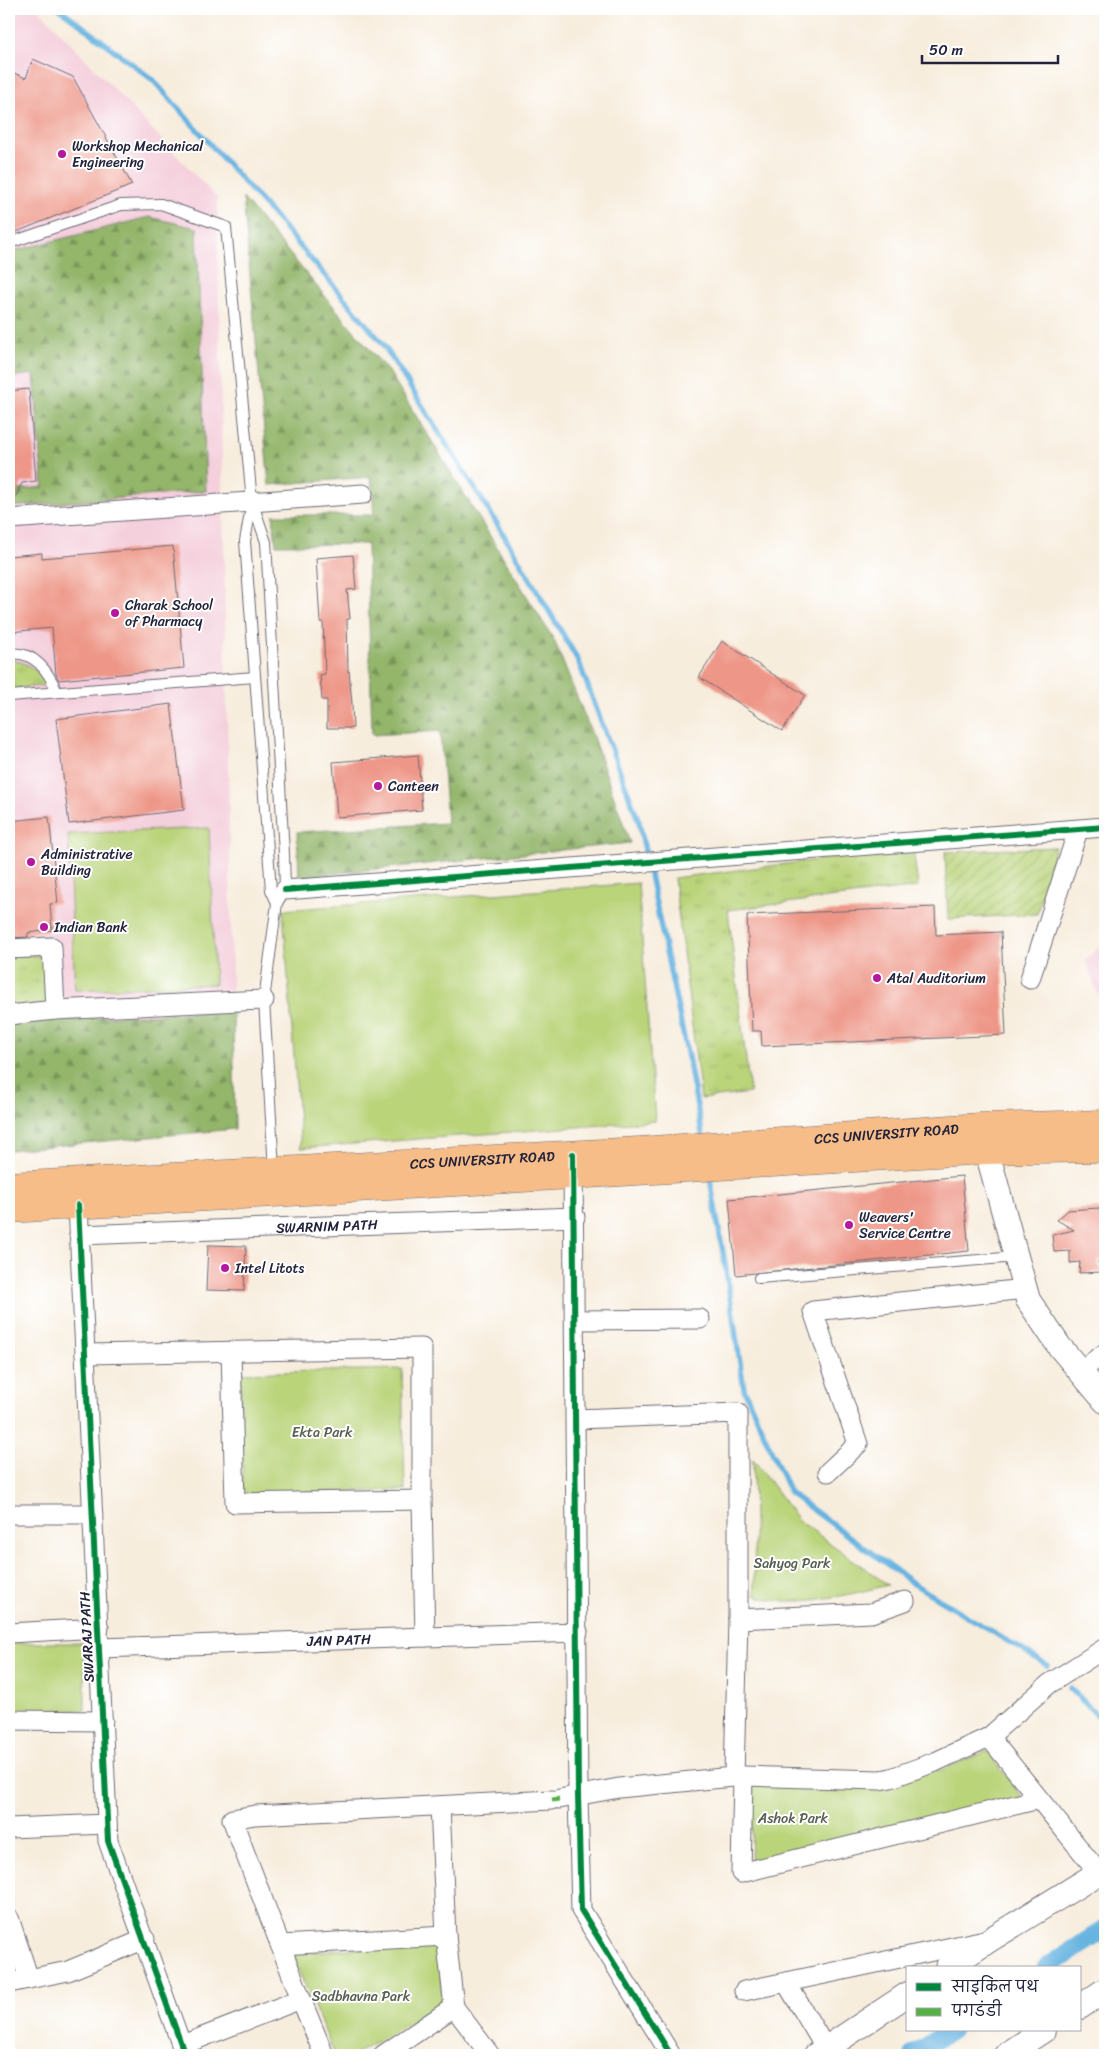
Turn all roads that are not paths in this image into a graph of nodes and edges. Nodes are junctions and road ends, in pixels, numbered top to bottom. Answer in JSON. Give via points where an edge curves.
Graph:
{"nodes":[{"id":1,"x":9,"y":243,"type":"edge"},
{"id":2,"x":363,"y":494,"type":"dead end"},
{"id":3,"x":252,"y":501,"type":"junction"},
{"id":4,"x":9,"y":519,"type":"edge"},
{"id":5,"x":9,"y":654,"type":"edge"},
{"id":6,"x":255,"y":677,"type":"junction"},
{"id":7,"x":57,"y":692,"type":"junction"},
{"id":8,"x":9,"y":696,"type":"edge"},
{"id":9,"x":1105,"y":828,"type":"edge"},
{"id":10,"x":1078,"y":830,"type":"junction"},
{"id":11,"x":281,"y":896,"type":"junction"},
{"id":12,"x":9,"y":949,"type":"edge"},
{"id":13,"x":1030,"y":979,"type":"dead end"},
{"id":14,"x":264,"y":1000,"type":"junction"},
{"id":15,"x":55,"y":1010,"type":"junction"},
{"id":16,"x":9,"y":1015,"type":"edge"},
{"id":17,"x":1105,"y":1124,"type":"edge"},
{"id":18,"x":983,"y":1138,"type":"junction"},
{"id":19,"x":1105,"y":1148,"type":"edge"},
{"id":20,"x":573,"y":1164,"type":"junction"},
{"id":21,"x":274,"y":1171,"type":"junction"},
{"id":22,"x":9,"y":1186,"type":"edge"},
{"id":23,"x":78,"y":1205,"type":"junction"},
{"id":24,"x":9,"y":1209,"type":"edge"},
{"id":25,"x":575,"y":1217,"type":"junction"},
{"id":26,"x":79,"y":1235,"type":"junction"},
{"id":27,"x":1016,"y":1256,"type":"junction"},
{"id":28,"x":759,"y":1278,"type":"dead end"},
{"id":29,"x":1025,"y":1289,"type":"junction"},
{"id":30,"x":700,"y":1319,"type":"dead end"},
{"id":31,"x":575,"y":1320,"type":"junction"},
{"id":32,"x":230,"y":1351,"type":"junction"},
{"id":33,"x":1105,"y":1353,"type":"edge"},
{"id":34,"x":85,"y":1354,"type":"junction"},
{"id":35,"x":1080,"y":1372,"type":"junction"},
{"id":36,"x":1105,"y":1401,"type":"edge"},
{"id":37,"x":576,"y":1419,"type":"junction"},
{"id":38,"x":828,"y":1472,"type":"dead end"},
{"id":39,"x":422,"y":1500,"type":"junction"},
{"id":40,"x":9,"y":1514,"type":"edge"},
{"id":41,"x":93,"y":1514,"type":"junction"},
{"id":42,"x":905,"y":1601,"type":"dead end"},
{"id":43,"x":738,"y":1620,"type":"junction"},
{"id":44,"x":99,"y":1628,"type":"junction"},
{"id":45,"x":578,"y":1632,"type":"junction"},
{"id":46,"x":9,"y":1633,"type":"edge"},
{"id":47,"x":425,"y":1637,"type":"junction"},
{"id":48,"x":100,"y":1648,"type":"junction"},
{"id":49,"x":1105,"y":1648,"type":"edge"},
{"id":50,"x":9,"y":1720,"type":"edge"},
{"id":51,"x":103,"y":1721,"type":"junction"},
{"id":52,"x":989,"y":1737,"type":"junction"},
{"id":53,"x":738,"y":1777,"type":"junction"},
{"id":54,"x":578,"y":1795,"type":"junction"},
{"id":55,"x":1039,"y":1799,"type":"junction"},
{"id":56,"x":440,"y":1806,"type":"junction"},
{"id":57,"x":107,"y":1824,"type":"junction"},
{"id":58,"x":9,"y":1828,"type":"edge"},
{"id":59,"x":1102,"y":1871,"type":"edge"},
{"id":60,"x":9,"y":1918,"type":"edge"},
{"id":61,"x":446,"y":1936,"type":"junction"},
{"id":62,"x":145,"y":1939,"type":"junction"},
{"id":63,"x":991,"y":1939,"type":"junction"},
{"id":64,"x":280,"y":1945,"type":"junction"},
{"id":65,"x":951,"y":1966,"type":"edge"},
{"id":66,"x":29,"y":1979,"type":"junction"},
{"id":67,"x":786,"y":1982,"type":"junction"},
{"id":68,"x":9,"y":1983,"type":"edge"},
{"id":69,"x":1105,"y":1990,"type":"edge"},
{"id":70,"x":744,"y":1991,"type":"dead end"},
{"id":71,"x":906,"y":1995,"type":"edge"},
{"id":72,"x":301,"y":1999,"type":"junction"},
{"id":73,"x":1082,"y":2006,"type":"edge"},
{"id":74,"x":454,"y":2007,"type":"junction"},
{"id":75,"x":1041,"y":2032,"type":"edge"},
{"id":76,"x":184,"y":2050,"type":"edge"},
{"id":77,"x":821,"y":2052,"type":"edge"},
{"id":78,"x":324,"y":2055,"type":"edge"},
{"id":79,"x":383,"y":2055,"type":"edge"},
{"id":80,"x":490,"y":2055,"type":"edge"},
{"id":81,"x":671,"y":2055,"type":"edge"},
{"id":82,"x":1006,"y":2055,"type":"edge"}],
"edges":[{"from":1,"to":3,"type":"lane","via":[[121,205],[161,204],[226,227]]},
{"from":2,"to":3,"type":"street"},
{"from":3,"to":4,"type":"street"},
{"from":3,"to":6,"type":"lane","via":[[245,541]]},
{"from":3,"to":11,"type":"lane","via":[[266,542]]},
{"from":5,"to":7,"type":"lane","via":[[16,652],[33,658],[50,674]]},
{"from":6,"to":7,"type":"lane"},
{"from":6,"to":11,"type":"lane","via":[[271,890]]},
{"from":7,"to":8,"type":"lane"},
{"from":9,"to":10,"type":"street"},
{"from":10,"to":11,"type":"street"},
{"from":10,"to":13,"type":"street"},
{"from":11,"to":14,"type":"lane"},
{"from":12,"to":15,"type":"street","via":[[52,947]]},
{"from":14,"to":15,"type":"street"},
{"from":14,"to":21,"type":"lane"},
{"from":15,"to":16,"type":"street"},
{"from":17,"to":18,"type":"highway","name":"CCS UNIVERSITY ROAD"},
{"from":18,"to":19,"type":"highway","name":"CCS UNIVERSITY ROAD"},
{"from":18,"to":20,"type":"highway","name":"CCS UNIVERSITY ROAD"},
{"from":18,"to":27,"type":"street"},
{"from":20,"to":21,"type":"highway","name":"CCS UNIVERSITY ROAD"},
{"from":20,"to":23,"type":"highway","name":"CCS UNIVERSITY ROAD","via":[[266,1195]]},
{"from":20,"to":25,"type":"street"},
{"from":21,"to":22,"type":"highway","name":"CCS UNIVERSITY ROAD"},
{"from":23,"to":24,"type":"highway","name":"CCS UNIVERSITY ROAD"},
{"from":23,"to":26,"type":"street","name":"SWARAJ PATH"},
{"from":25,"to":26,"type":"street","name":"SWARNIM PATH"},
{"from":25,"to":31,"type":"street"},
{"from":26,"to":34,"type":"street","name":"SWARAJ PATH"},
{"from":27,"to":28,"type":"lane"},
{"from":27,"to":29,"type":"street"},
{"from":29,"to":35,"type":"street","via":[[1028,1300]]},
{"from":29,"to":38,"type":"street","via":[[813,1311],[858,1444]]},
{"from":30,"to":31,"type":"street"},
{"from":31,"to":37,"type":"street"},
{"from":32,"to":34,"type":"street"},
{"from":32,"to":39,"type":"street","via":[[235,1503]]},
{"from":32,"to":39,"type":"street","via":[[422,1348]]},
{"from":33,"to":35,"type":"street"},
{"from":34,"to":41,"type":"street","name":"SWARAJ PATH"},
{"from":35,"to":36,"type":"street"},
{"from":37,"to":43,"type":"street","via":[[738,1413]]},
{"from":37,"to":45,"type":"street"},
{"from":39,"to":47,"type":"street"},
{"from":40,"to":41,"type":"street"},
{"from":41,"to":44,"type":"street","name":"SWARAJ PATH"},
{"from":42,"to":43,"type":"street","via":[[871,1613]]},
{"from":43,"to":53,"type":"street"},
{"from":44,"to":46,"type":"street"},
{"from":44,"to":48,"type":"street","name":"SWARAJ PATH"},
{"from":45,"to":47,"type":"street","name":"JAN PATH"},
{"from":45,"to":54,"type":"street"},
{"from":47,"to":48,"type":"street","name":"JAN PATH"},
{"from":48,"to":51,"type":"street","name":"SWARAJ PATH"},
{"from":49,"to":52,"type":"street","via":[[1049,1684]]},
{"from":50,"to":51,"type":"street"},
{"from":51,"to":57,"type":"street","name":"SWARAJ PATH"},
{"from":52,"to":53,"type":"street","via":[[935,1762],[880,1780]]},
{"from":52,"to":55,"type":"street"},
{"from":53,"to":54,"type":"street"},
{"from":53,"to":55,"type":"street","via":[[741,1873]]},
{"from":54,"to":56,"type":"street","via":[[556,1800]]},
{"from":54,"to":81,"type":"street","via":[[581,1910]]},
{"from":55,"to":59,"type":"street"},
{"from":56,"to":61,"type":"street"},
{"from":56,"to":64,"type":"street","via":[[255,1815],[232,1819]]},
{"from":57,"to":58,"type":"street"},
{"from":57,"to":62,"type":"street","name":"SWARAJ PATH","via":[[108,1841]]},
{"from":59,"to":63,"type":"street"},
{"from":60,"to":66,"type":"street"},
{"from":61,"to":64,"type":"street"},
{"from":61,"to":74,"type":"street"},
{"from":62,"to":66,"type":"street","via":[[68,1971]]},
{"from":62,"to":76,"type":"street","name":"SWARAJ PATH"},
{"from":63,"to":65,"type":"street"},
{"from":63,"to":67,"type":"street"},
{"from":64,"to":72,"type":"street"},
{"from":66,"to":68,"type":"street"},
{"from":67,"to":70,"type":"street"},
{"from":67,"to":77,"type":"street"},
{"from":69,"to":73,"type":"street"},
{"from":71,"to":77,"type":"street"},
{"from":72,"to":76,"type":"street"},
{"from":72,"to":78,"type":"street"},
{"from":74,"to":79,"type":"street"},
{"from":74,"to":80,"type":"street"},
{"from":75,"to":82,"type":"street"}]}
